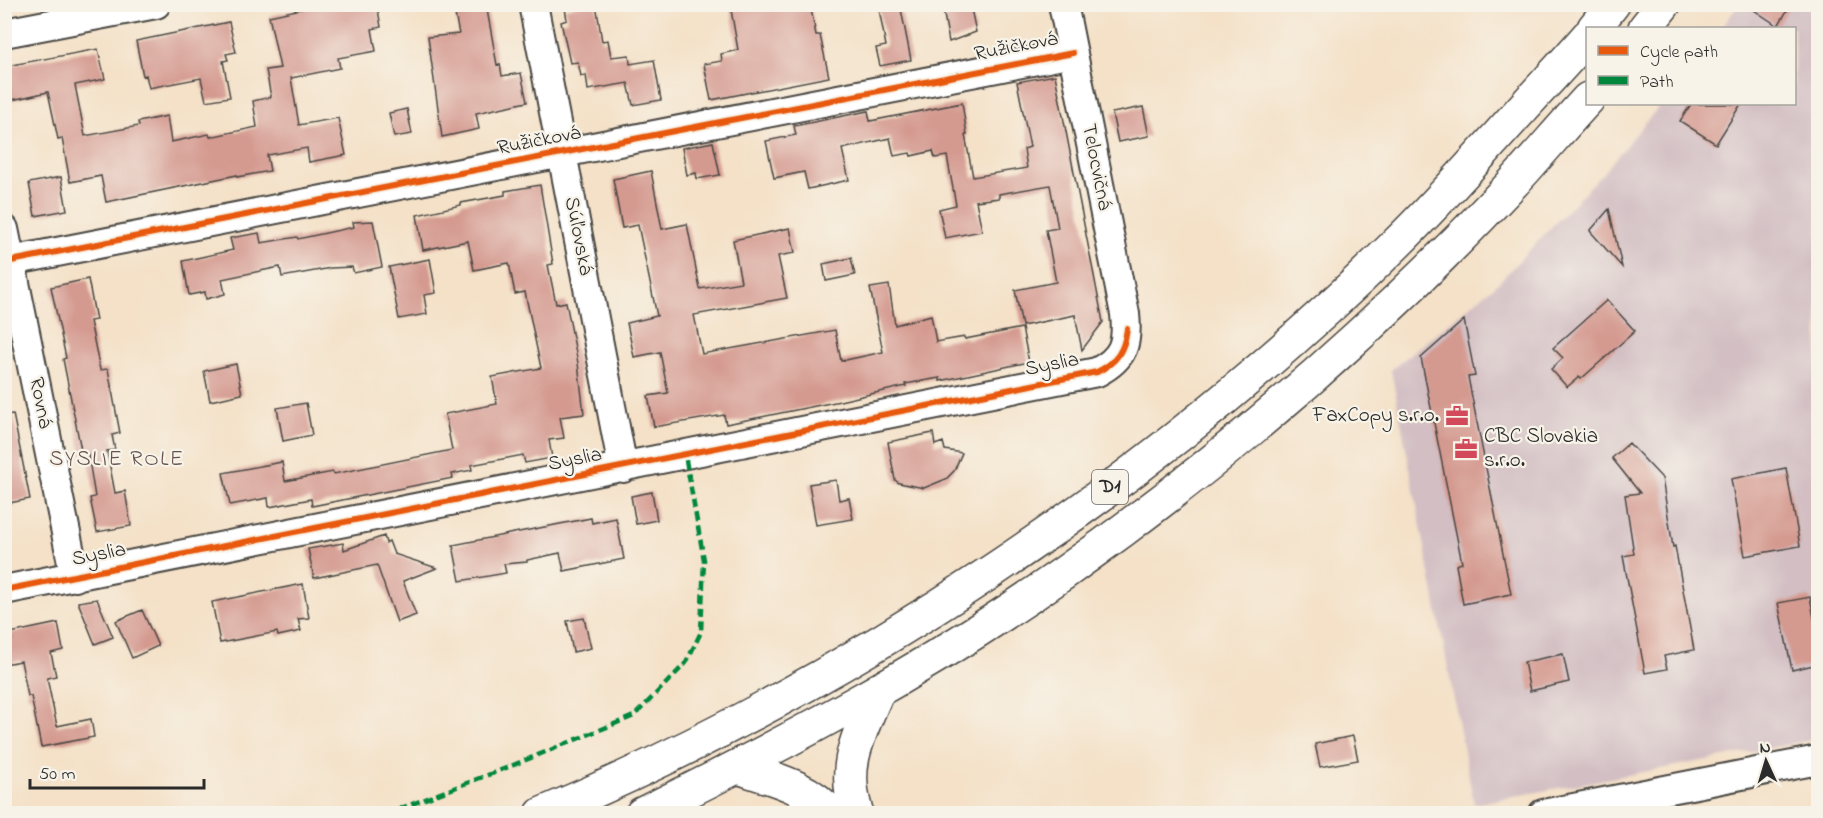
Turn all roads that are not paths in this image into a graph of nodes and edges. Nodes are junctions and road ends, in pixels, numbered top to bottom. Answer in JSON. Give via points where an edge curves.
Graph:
{"nodes":[{"id":1,"x":156,"y":4,"type":"edge"},
{"id":2,"x":533,"y":4,"type":"edge"},
{"id":3,"x":1064,"y":4,"type":"edge"},
{"id":4,"x":1612,"y":4,"type":"edge"},
{"id":5,"x":1664,"y":4,"type":"edge"},
{"id":6,"x":1595,"y":27,"type":"edge"},
{"id":7,"x":1647,"y":27,"type":"edge"},
{"id":8,"x":4,"y":33,"type":"edge"},
{"id":9,"x":1586,"y":37,"type":"edge"},
{"id":10,"x":1073,"y":52,"type":"junction"},
{"id":11,"x":1586,"y":100,"type":"edge"},
{"id":12,"x":562,"y":153,"type":"junction"},
{"id":13,"x":4,"y":229,"type":"edge"},
{"id":14,"x":11,"y":261,"type":"junction"},
{"id":15,"x":1126,"y":329,"type":"joint"},
{"id":16,"x":623,"y":468,"type":"junction"},
{"id":17,"x":75,"y":577,"type":"junction"},
{"id":18,"x":4,"y":590,"type":"edge"},
{"id":19,"x":878,"y":690,"type":"junction"},
{"id":20,"x":1818,"y":760,"type":"edge"},
{"id":21,"x":738,"y":767,"type":"junction"},
{"id":22,"x":542,"y":813,"type":"edge"},
{"id":23,"x":642,"y":813,"type":"edge"},
{"id":24,"x":831,"y":813,"type":"edge"},
{"id":25,"x":857,"y":813,"type":"edge"},
{"id":26,"x":1543,"y":813,"type":"edge"}],
"edges":[{"from":1,"to":8,"type":"street"},
{"from":2,"to":12,"type":"street","name":"Súľovská"},
{"from":3,"to":10,"type":"street","name":"Telocvičná"},
{"from":4,"to":6,"type":"highway"},
{"from":5,"to":7,"type":"highway"},
{"from":9,"to":22,"type":"highway","number":"D1","via":[[1396,245],[1308,326],[1137,468],[961,591],[857,656],[721,730]]},
{"from":10,"to":12,"type":"street","name":"Ružičková"},
{"from":10,"to":15,"type":"street","name":"Telocvičná"},
{"from":11,"to":19,"type":"highway","number":"D1","via":[[1512,184],[1423,273],[1252,429],[1063,573]]},
{"from":12,"to":14,"type":"street","name":"Ružičková"},
{"from":12,"to":16,"type":"street","name":"Súľovská"},
{"from":13,"to":14,"type":"street","name":"Rovná"},
{"from":14,"to":17,"type":"street","name":"Rovná"},
{"from":15,"to":16,"type":"street","name":"Syslia","via":[[1125,344],[1118,357],[1097,372]]},
{"from":16,"to":17,"type":"street","name":"Syslia"},
{"from":17,"to":18,"type":"street","name":"Syslia"},
{"from":19,"to":21,"type":"highway","number":"D1"},
{"from":19,"to":25,"type":"highway","via":[[850,761],[850,793]]},
{"from":20,"to":26,"type":"street"},
{"from":21,"to":23,"type":"highway","number":"D1"},
{"from":21,"to":24,"type":"highway","via":[[809,794]]}]}
